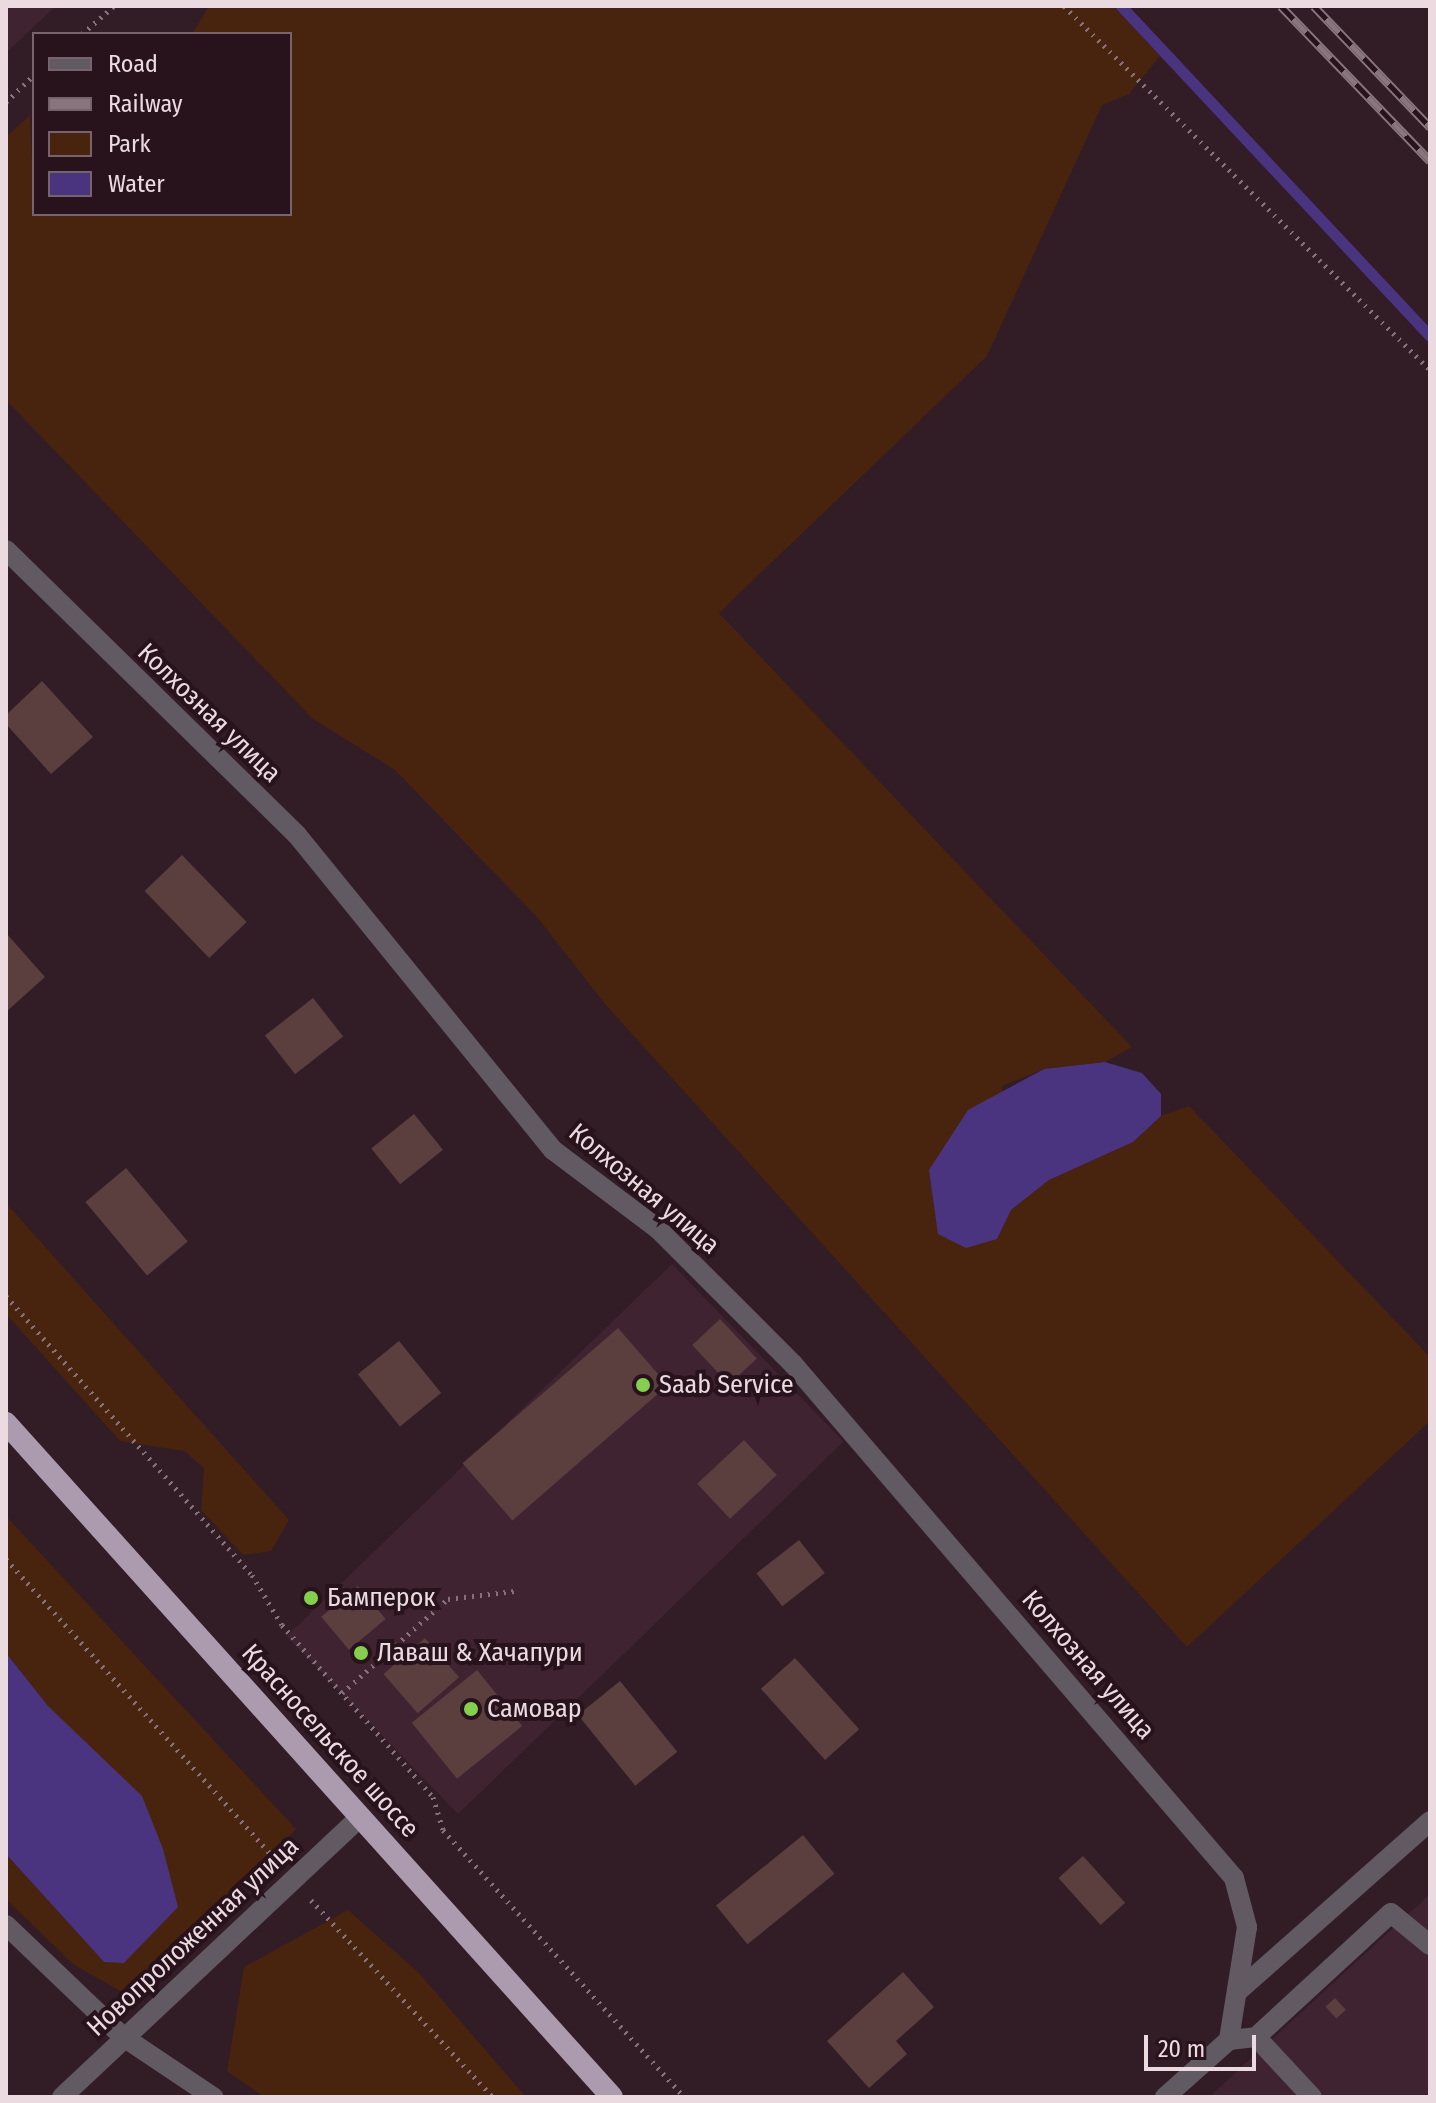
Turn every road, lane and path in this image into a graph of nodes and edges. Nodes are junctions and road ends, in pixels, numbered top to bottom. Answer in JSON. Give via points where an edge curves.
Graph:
{"nodes":[{"id":1,"x":114,"y":6,"type":"edge"},
{"id":2,"x":1064,"y":6,"type":"edge"},
{"id":3,"x":84,"y":32,"type":"edge"},
{"id":4,"x":32,"y":77,"type":"edge"},
{"id":5,"x":6,"y":102,"type":"edge"},
{"id":6,"x":1430,"y":370,"type":"edge"},
{"id":7,"x":6,"y":550,"type":"edge"},
{"id":8,"x":6,"y":1296,"type":"edge"},
{"id":9,"x":6,"y":1423,"type":"edge"},
{"id":10,"x":6,"y":1559,"type":"edge"},
{"id":11,"x":515,"y":1591,"type":"dead end"},
{"id":12,"x":342,"y":1693,"type":"junction"},
{"id":13,"x":361,"y":1816,"type":"junction"},
{"id":14,"x":1430,"y":1821,"type":"edge"},
{"id":15,"x":292,"y":1879,"type":"junction"},
{"id":16,"x":6,"y":1925,"type":"edge"},
{"id":17,"x":1430,"y":1945,"type":"edge"},
{"id":18,"x":1237,"y":1992,"type":"junction"},
{"id":19,"x":122,"y":2036,"type":"junction"},
{"id":20,"x":1256,"y":2037,"type":"junction"},
{"id":21,"x":1229,"y":2040,"type":"junction"},
{"id":22,"x":1299,"y":2093,"type":"edge"},
{"id":23,"x":62,"y":2097,"type":"edge"},
{"id":24,"x":213,"y":2097,"type":"edge"},
{"id":25,"x":493,"y":2097,"type":"edge"},
{"id":26,"x":612,"y":2097,"type":"edge"},
{"id":27,"x":684,"y":2097,"type":"edge"},
{"id":28,"x":1165,"y":2097,"type":"edge"}],
"edges":[{"from":1,"to":3,"type":"path"},
{"from":2,"to":6,"type":"path"},
{"from":4,"to":5,"type":"path"},
{"from":7,"to":18,"type":"street","name":"Колхозная улица","via":[[297,835],[553,1150],[658,1229],[793,1364],[1224,1866],[1247,1927]]},
{"from":8,"to":12,"type":"path","via":[[252,1575],[282,1625]]},
{"from":9,"to":13,"type":"highway","name":"Красносельское шоссе"},
{"from":10,"to":15,"type":"path"},
{"from":11,"to":12,"type":"path","via":[[448,1599]]},
{"from":12,"to":27,"type":"path","via":[[433,1797],[443,1830]]},
{"from":13,"to":15,"type":"street","name":"Новопроложенная улица"},
{"from":13,"to":26,"type":"highway","name":"Красносельское шоссе"},
{"from":14,"to":18,"type":"street"},
{"from":15,"to":19,"type":"street","name":"Новопроложенная улица"},
{"from":15,"to":25,"type":"path"},
{"from":16,"to":19,"type":"street"},
{"from":17,"to":20,"type":"street","via":[[1391,1913]]},
{"from":18,"to":21,"type":"street"},
{"from":19,"to":23,"type":"street","name":"Новопроложенная улица"},
{"from":19,"to":24,"type":"street"},
{"from":20,"to":21,"type":"street"},
{"from":20,"to":22,"type":"street"},
{"from":21,"to":28,"type":"street"}]}
